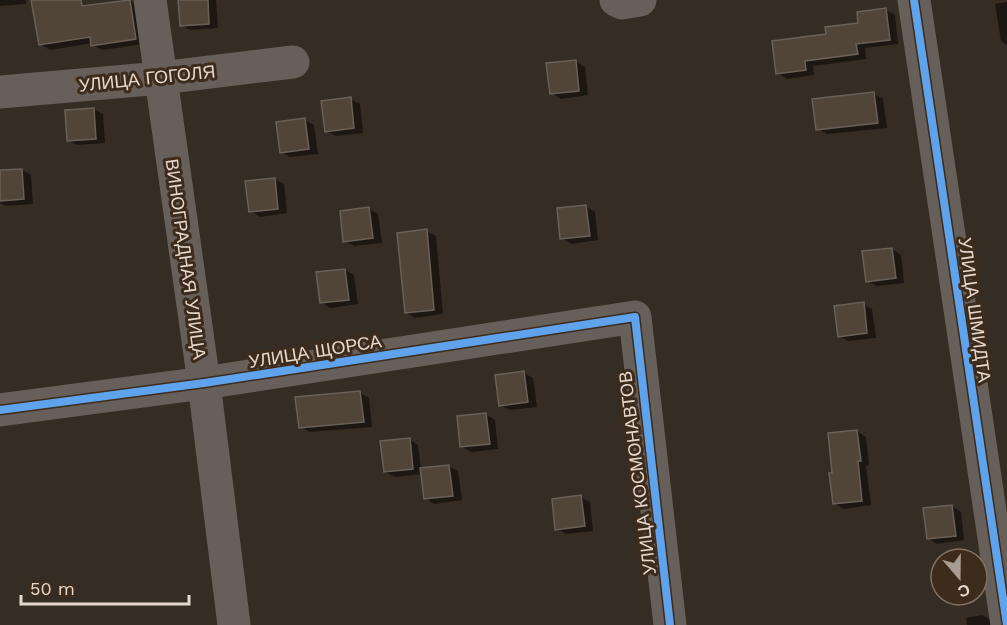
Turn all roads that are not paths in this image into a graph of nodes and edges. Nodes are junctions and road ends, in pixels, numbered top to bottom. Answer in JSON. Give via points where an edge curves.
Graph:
{"nodes":[{"id":1,"x":150,"y":0,"type":"edge"},
{"id":2,"x":616,"y":0,"type":"edge"},
{"id":3,"x":640,"y":0,"type":"edge"},
{"id":4,"x":914,"y":0,"type":"edge"},
{"id":5,"x":293,"y":62,"type":"dead end"},
{"id":6,"x":161,"y":78,"type":"junction"},
{"id":7,"x":0,"y":93,"type":"edge"},
{"id":8,"x":635,"y":317,"type":"joint"},
{"id":9,"x":204,"y":383,"type":"junction"},
{"id":10,"x":0,"y":410,"type":"edge"},
{"id":11,"x":234,"y":625,"type":"edge"},
{"id":12,"x":670,"y":625,"type":"edge"},
{"id":13,"x":1006,"y":625,"type":"edge"}],
"edges":[{"from":1,"to":6,"type":"street","name":"ВИНОГРАДНАЯ УЛИЦА"},
{"from":2,"to":3,"type":"street"},
{"from":4,"to":13,"type":"street","name":"УЛИЦА ШМИДТА"},
{"from":5,"to":6,"type":"street","name":"УЛИЦА ГОГОЛЯ"},
{"from":6,"to":7,"type":"street","name":"УЛИЦА ГОГОЛЯ"},
{"from":6,"to":9,"type":"street","name":"ВИНОГРАДНАЯ УЛИЦА"},
{"from":8,"to":9,"type":"street","name":"УЛИЦА ЩОРСА"},
{"from":8,"to":12,"type":"street","name":"УЛИЦА КОСМОНАВТОВ"},
{"from":9,"to":10,"type":"street","name":"УЛИЦА ЩОРСА"},
{"from":9,"to":11,"type":"street","name":"ВИНОГРАДНАЯ УЛИЦА"}]}
